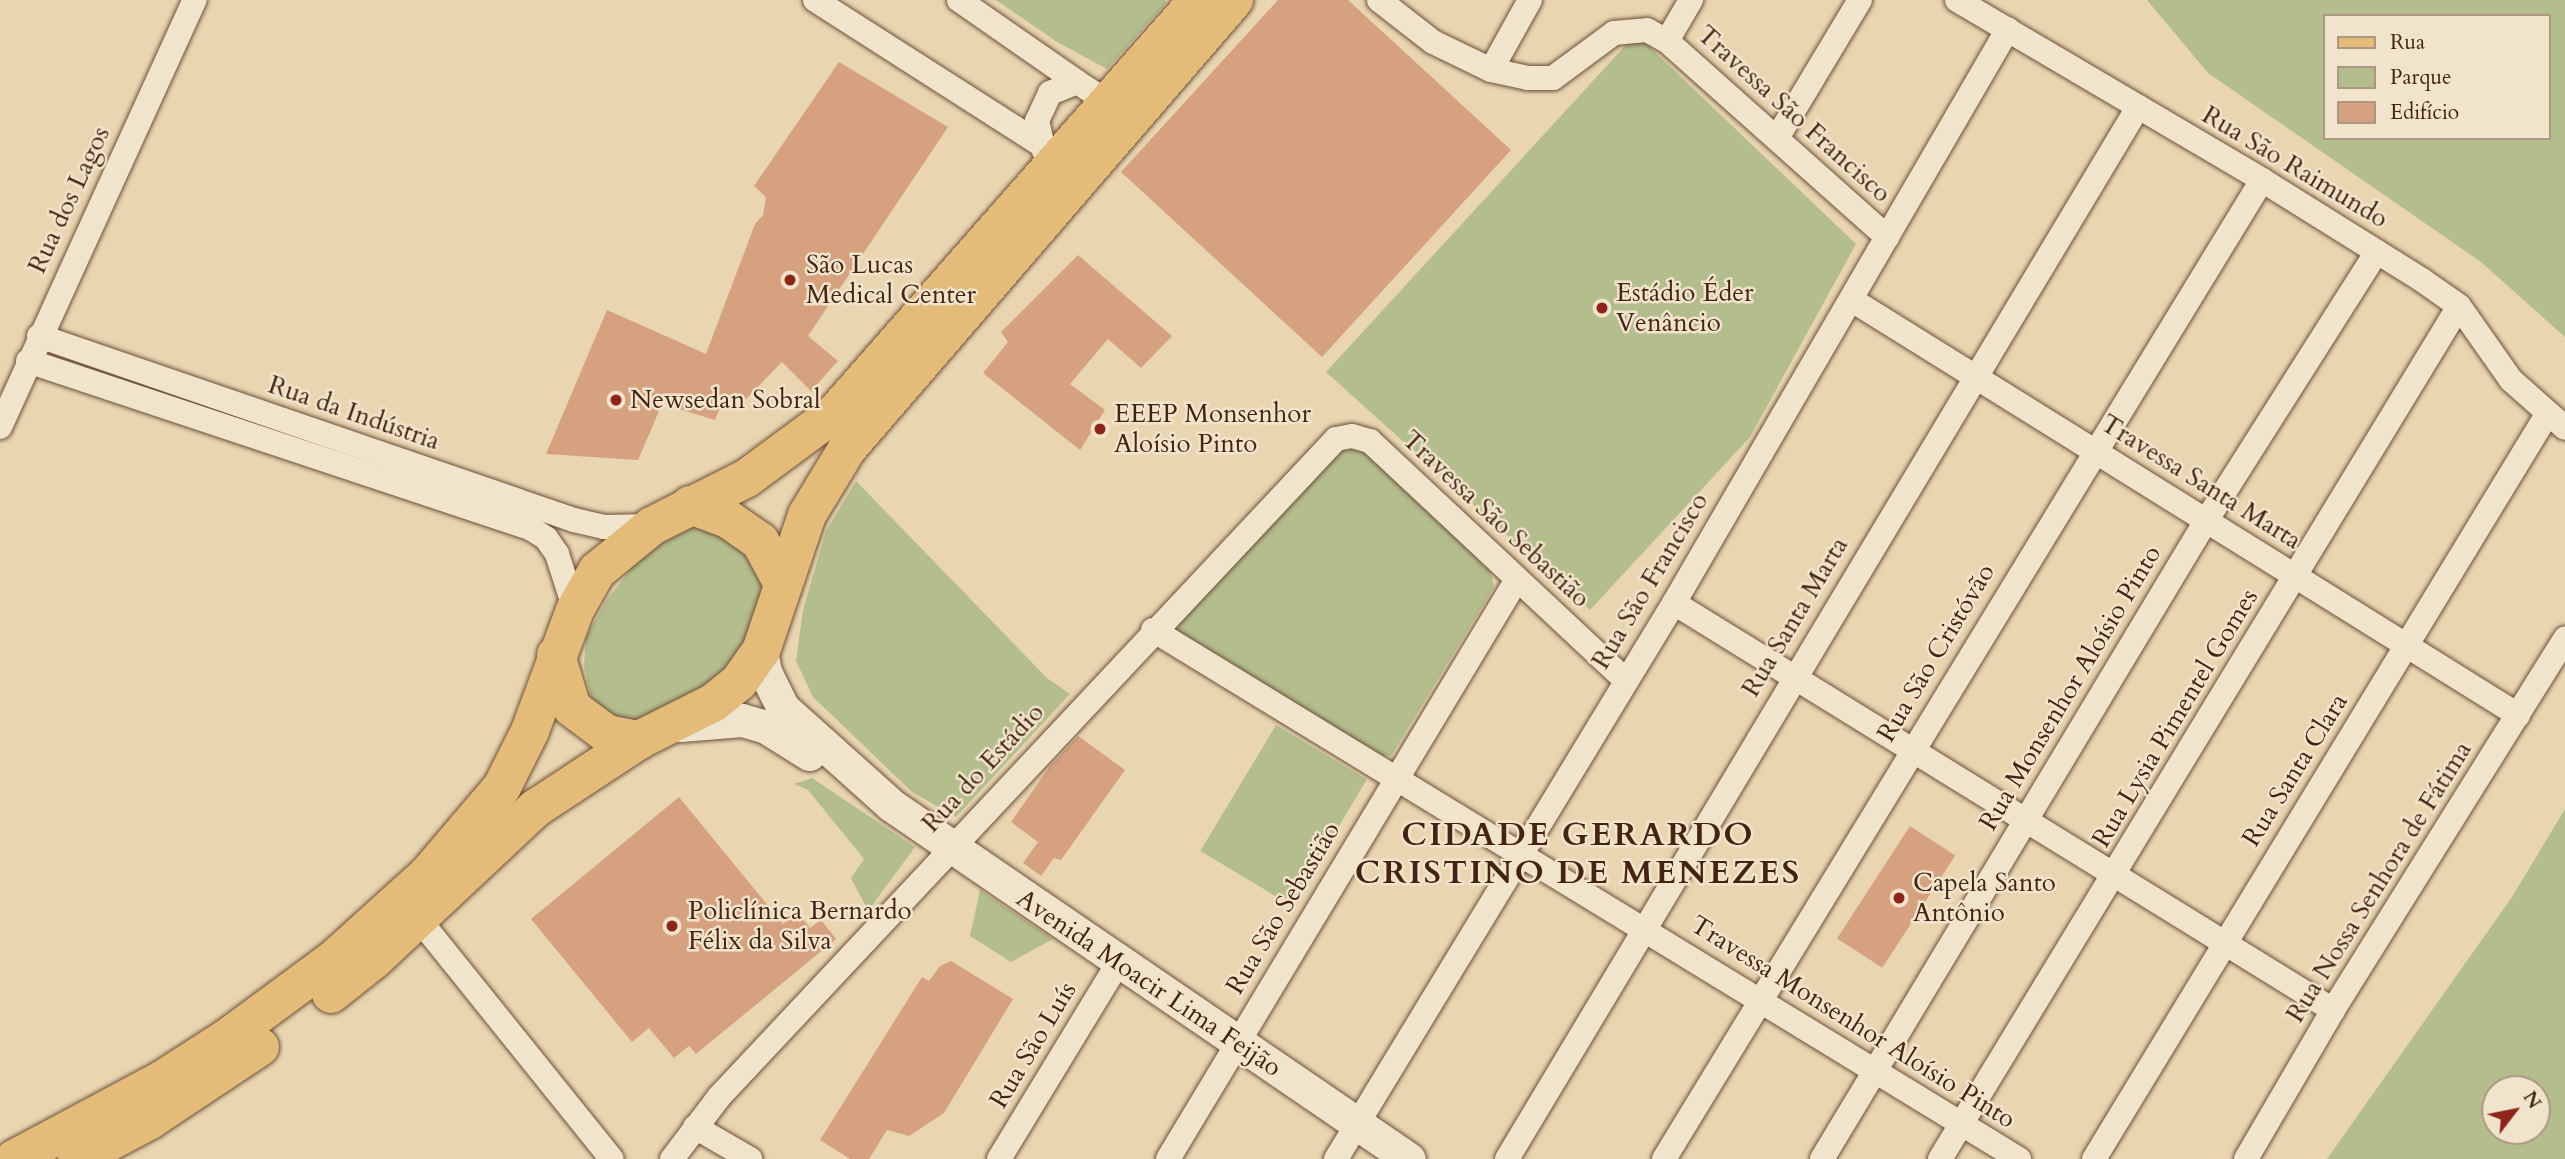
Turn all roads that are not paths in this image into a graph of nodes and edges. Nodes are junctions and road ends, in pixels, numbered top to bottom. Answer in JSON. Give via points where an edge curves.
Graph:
{"nodes":[{"id":1,"x":195,"y":0,"type":"edge"},
{"id":2,"x":815,"y":0,"type":"edge"},
{"id":3,"x":959,"y":0,"type":"edge"},
{"id":4,"x":1198,"y":0,"type":"edge"},
{"id":5,"x":1234,"y":0,"type":"edge"},
{"id":6,"x":1379,"y":0,"type":"edge"},
{"id":7,"x":1530,"y":0,"type":"edge"},
{"id":8,"x":1691,"y":0,"type":"edge"},
{"id":9,"x":1860,"y":0,"type":"edge"},
{"id":10,"x":1957,"y":0,"type":"edge"},
{"id":11,"x":2008,"y":29,"type":"junction"},
{"id":12,"x":1667,"y":41,"type":"junction"},
{"id":13,"x":1491,"y":70,"type":"junction"},
{"id":14,"x":1077,"y":82,"type":"junction"},
{"id":15,"x":1109,"y":103,"type":"junction"},
{"id":16,"x":2138,"y":107,"type":"junction"},
{"id":17,"x":1777,"y":138,"type":"junction"},
{"id":18,"x":1046,"y":156,"type":"junction"},
{"id":19,"x":2262,"y":180,"type":"junction"},
{"id":20,"x":1887,"y":237,"type":"junction"},
{"id":21,"x":2377,"y":252,"type":"junction"},
{"id":22,"x":1852,"y":300,"type":"junction"},
{"id":23,"x":2459,"y":306,"type":"junction"},
{"id":24,"x":39,"y":336,"type":"junction"},
{"id":25,"x":28,"y":361,"type":"junction"},
{"id":26,"x":1977,"y":375,"type":"junction"},
{"id":27,"x":2557,"y":420,"type":"edge"},
{"id":28,"x":0,"y":427,"type":"edge"},
{"id":29,"x":1352,"y":436,"type":"joint"},
{"id":30,"x":2093,"y":451,"type":"junction"},
{"id":31,"x":690,"y":505,"type":"junction"},
{"id":32,"x":2206,"y":521,"type":"junction"},
{"id":33,"x":652,"y":526,"type":"junction"},
{"id":34,"x":2296,"y":576,"type":"junction"},
{"id":35,"x":1516,"y":581,"type":"junction"},
{"id":36,"x":783,"y":584,"type":"junction"},
{"id":37,"x":1674,"y":603,"type":"junction"},
{"id":38,"x":575,"y":610,"type":"junction"},
{"id":39,"x":1153,"y":630,"type":"junction"},
{"id":40,"x":2565,"y":639,"type":"edge"},
{"id":41,"x":2408,"y":645,"type":"junction"},
{"id":42,"x":761,"y":650,"type":"junction"},
{"id":43,"x":556,"y":655,"type":"junction"},
{"id":44,"x":1793,"y":676,"type":"junction"},
{"id":45,"x":1625,"y":680,"type":"junction"},
{"id":46,"x":2518,"y":715,"type":"junction"},
{"id":47,"x":656,"y":733,"type":"junction"},
{"id":48,"x":1913,"y":748,"type":"junction"},
{"id":49,"x":1394,"y":780,"type":"junction"},
{"id":50,"x":891,"y":805,"type":"junction"},
{"id":51,"x":2026,"y":819,"type":"junction"},
{"id":52,"x":950,"y":847,"type":"junction"},
{"id":53,"x":1520,"y":855,"type":"junction"},
{"id":54,"x":2116,"y":874,"type":"junction"},
{"id":55,"x":418,"y":918,"type":"junction"},
{"id":56,"x":1645,"y":929,"type":"junction"},
{"id":57,"x":2223,"y":942,"type":"junction"},
{"id":58,"x":1119,"y":962,"type":"junction"},
{"id":59,"x":1759,"y":1001,"type":"junction"},
{"id":60,"x":2333,"y":1010,"type":"junction"},
{"id":61,"x":1237,"y":1042,"type":"junction"},
{"id":62,"x":1874,"y":1072,"type":"junction"},
{"id":63,"x":1961,"y":1124,"type":"junction"},
{"id":64,"x":1357,"y":1125,"type":"junction"},
{"id":65,"x":695,"y":1127,"type":"junction"},
{"id":66,"x":14,"y":1159,"type":"edge"},
{"id":67,"x":77,"y":1159,"type":"edge"},
{"id":68,"x":612,"y":1159,"type":"edge"},
{"id":69,"x":672,"y":1159,"type":"edge"},
{"id":70,"x":750,"y":1159,"type":"edge"},
{"id":71,"x":999,"y":1159,"type":"edge"},
{"id":72,"x":1168,"y":1159,"type":"edge"},
{"id":73,"x":1336,"y":1159,"type":"edge"},
{"id":74,"x":1409,"y":1159,"type":"edge"},
{"id":75,"x":1507,"y":1159,"type":"edge"},
{"id":76,"x":1664,"y":1159,"type":"edge"},
{"id":77,"x":1822,"y":1159,"type":"edge"},
{"id":78,"x":1940,"y":1159,"type":"edge"},
{"id":79,"x":2019,"y":1159,"type":"edge"},
{"id":80,"x":2094,"y":1159,"type":"edge"},
{"id":81,"x":2246,"y":1159,"type":"edge"}],
"edges":[{"from":1,"to":24,"type":"street","name":"Rua dos Lagos"},
{"from":2,"to":18,"type":"street"},
{"from":3,"to":14,"type":"street"},
{"from":4,"to":15,"type":"main road"},
{"from":5,"to":36,"type":"main road","via":[[847,449],[807,515]]},
{"from":6,"to":13,"type":"street","via":[[1433,41]]},
{"from":7,"to":13,"type":"street"},
{"from":8,"to":12,"type":"street"},
{"from":9,"to":17,"type":"street"},
{"from":10,"to":11,"type":"street","name":"Rua São Raimundo"},
{"from":11,"to":16,"type":"street","name":"Rua São Raimundo"},
{"from":11,"to":20,"type":"street","name":"Rua São Francisco"},
{"from":12,"to":13,"type":"street","name":"Travessa São Francisco","via":[[1647,30],[1614,33],[1553,78]]},
{"from":12,"to":17,"type":"street","name":"Travessa São Francisco"},
{"from":14,"to":15,"type":"street"},
{"from":14,"to":18,"type":"street","via":[[1058,87],[1044,100],[1037,121]]},
{"from":15,"to":18,"type":"main road"},
{"from":16,"to":19,"type":"street","name":"Rua São Raimundo"},
{"from":16,"to":26,"type":"street","name":"Rua Santa Marta"},
{"from":17,"to":20,"type":"street","name":"Travessa São Francisco"},
{"from":18,"to":31,"type":"main road","via":[[835,414],[747,478]]},
{"from":19,"to":21,"type":"street","name":"Rua São Raimundo"},
{"from":19,"to":30,"type":"street","name":"Rua São Cristóvão"},
{"from":20,"to":22,"type":"street","name":"Rua São Francisco"},
{"from":21,"to":23,"type":"street","name":"Rua São Raimundo"},
{"from":21,"to":32,"type":"street","name":"Rua Monsenhor Aloísio Pinto"},
{"from":22,"to":26,"type":"street","name":"Travessa Santa Marta"},
{"from":22,"to":37,"type":"street","name":"Rua São Francisco"},
{"from":23,"to":27,"type":"street","name":"Rua São Raimundo","via":[[2499,365]]},
{"from":23,"to":34,"type":"street","name":"Rua Lysia Pimentel Gomes"},
{"from":24,"to":25,"type":"street","name":"Rua dos Lagos"},
{"from":24,"to":33,"type":"street","name":"Rua da Indústria","via":[[573,520],[604,527]]},
{"from":25,"to":28,"type":"street","name":"Rua dos Lagos"},
{"from":25,"to":38,"type":"street","name":"Rua da Indústria","via":[[530,528],[557,554]]},
{"from":26,"to":30,"type":"street","name":"Travessa Santa Marta"},
{"from":26,"to":44,"type":"street","name":"Rua Santa Marta"},
{"from":27,"to":41,"type":"street","name":"Rua Santa Clara"},
{"from":29,"to":35,"type":"street","name":"Travessa São Sebastião","via":[[1370,442]]},
{"from":29,"to":39,"type":"street","name":"Rua do Estádio","via":[[1336,439]]},
{"from":30,"to":32,"type":"street","name":"Travessa Santa Marta"},
{"from":30,"to":48,"type":"street","name":"Rua São Cristóvão"},
{"from":31,"to":33,"type":"main road"},
{"from":31,"to":36,"type":"main road","via":[[728,519],[760,541]]},
{"from":32,"to":34,"type":"street","name":"Travessa Santa Marta"},
{"from":32,"to":51,"type":"street","name":"Rua Monsenhor Aloísio Pinto"},
{"from":33,"to":38,"type":"main road","via":[[597,572]]},
{"from":34,"to":41,"type":"street","name":"Travessa Santa Marta"},
{"from":34,"to":54,"type":"street","name":"Rua Lysia Pimentel Gomes"},
{"from":35,"to":45,"type":"street","name":"Travessa São Sebastião"},
{"from":35,"to":49,"type":"street","name":"Rua São Sebastião"},
{"from":36,"to":42,"type":"main road"},
{"from":37,"to":44,"type":"street"},
{"from":37,"to":45,"type":"street","name":"Rua São Francisco"},
{"from":38,"to":43,"type":"main road"},
{"from":39,"to":49,"type":"street","name":"Travessa Monsenhor Aloísio Pinto"},
{"from":39,"to":52,"type":"street","name":"Rua do Estádio"},
{"from":40,"to":46,"type":"street","name":"Rua Nossa Senhora de Fátima"},
{"from":41,"to":46,"type":"street","name":"Travessa Santa Marta"},
{"from":41,"to":57,"type":"street","name":"Rua Santa Clara"},
{"from":42,"to":47,"type":"main road","via":[[738,681]]},
{"from":42,"to":50,"type":"main road","via":[[765,672],[783,708]]},
{"from":43,"to":47,"type":"main road","via":[[572,708],[607,734]]},
{"from":43,"to":66,"type":"main road","via":[[530,731],[502,787],[480,818],[385,915],[279,1002],[216,1045],[162,1080]]},
{"from":44,"to":48,"type":"street"},
{"from":44,"to":56,"type":"street","name":"Rua Santa Marta"},
{"from":45,"to":53,"type":"street","name":"Rua São Francisco"},
{"from":46,"to":60,"type":"street","name":"Rua Nossa Senhora de Fátima"},
{"from":47,"to":50,"type":"main road","via":[[716,719],[766,727]]},
{"from":47,"to":55,"type":"main road","via":[[536,808]]},
{"from":48,"to":51,"type":"street"},
{"from":48,"to":59,"type":"street","name":"Rua São Cristóvão"},
{"from":49,"to":53,"type":"street","name":"Travessa Monsenhor Aloísio Pinto"},
{"from":49,"to":61,"type":"street","name":"Rua São Sebastião"},
{"from":50,"to":52,"type":"main road","name":"Avenida Moacir Lima Feijão"},
{"from":51,"to":54,"type":"street"},
{"from":51,"to":62,"type":"street","name":"Rua Monsenhor Aloísio Pinto"},
{"from":52,"to":58,"type":"main road","name":"Avenida Moacir Lima Feijão"},
{"from":52,"to":65,"type":"street","name":"Rua do Estádio"},
{"from":53,"to":56,"type":"street","name":"Travessa Monsenhor Aloísio Pinto"},
{"from":53,"to":64,"type":"street","name":"Rua São Francisco"},
{"from":54,"to":57,"type":"street"},
{"from":54,"to":63,"type":"street","name":"Rua Lysia Pimentel Gomes"},
{"from":55,"to":67,"type":"main road","via":[[375,959],[261,1046],[150,1120]]},
{"from":55,"to":68,"type":"street"},
{"from":56,"to":59,"type":"street","name":"Travessa Monsenhor Aloísio Pinto"},
{"from":56,"to":75,"type":"street","name":"Rua Santa Marta"},
{"from":57,"to":60,"type":"street"},
{"from":57,"to":80,"type":"street","name":"Rua Santa Clara"},
{"from":58,"to":61,"type":"main road","name":"Avenida Moacir Lima Feijão"},
{"from":58,"to":71,"type":"street","name":"Rua São Luís"},
{"from":59,"to":62,"type":"street","name":"Travessa Monsenhor Aloísio Pinto"},
{"from":59,"to":76,"type":"street","name":"Rua São Cristóvão"},
{"from":60,"to":81,"type":"street","name":"Rua Nossa Senhora de Fátima"},
{"from":61,"to":64,"type":"main road","name":"Avenida Moacir Lima Feijão"},
{"from":61,"to":72,"type":"street","name":"Rua São Sebastião"},
{"from":62,"to":63,"type":"street","name":"Travessa Monsenhor Aloísio Pinto"},
{"from":62,"to":77,"type":"street","name":"Rua Monsenhor Aloísio Pinto"},
{"from":63,"to":78,"type":"street","name":"Rua Lysia Pimentel Gomes"},
{"from":63,"to":79,"type":"street","name":"Travessa Monsenhor Aloísio Pinto"},
{"from":64,"to":73,"type":"street","name":"Rua São Francisco"},
{"from":64,"to":74,"type":"main road","name":"Avenida Moacir Lima Feijão"},
{"from":65,"to":69,"type":"street","name":"Rua do Estádio"},
{"from":65,"to":70,"type":"street"}]}
